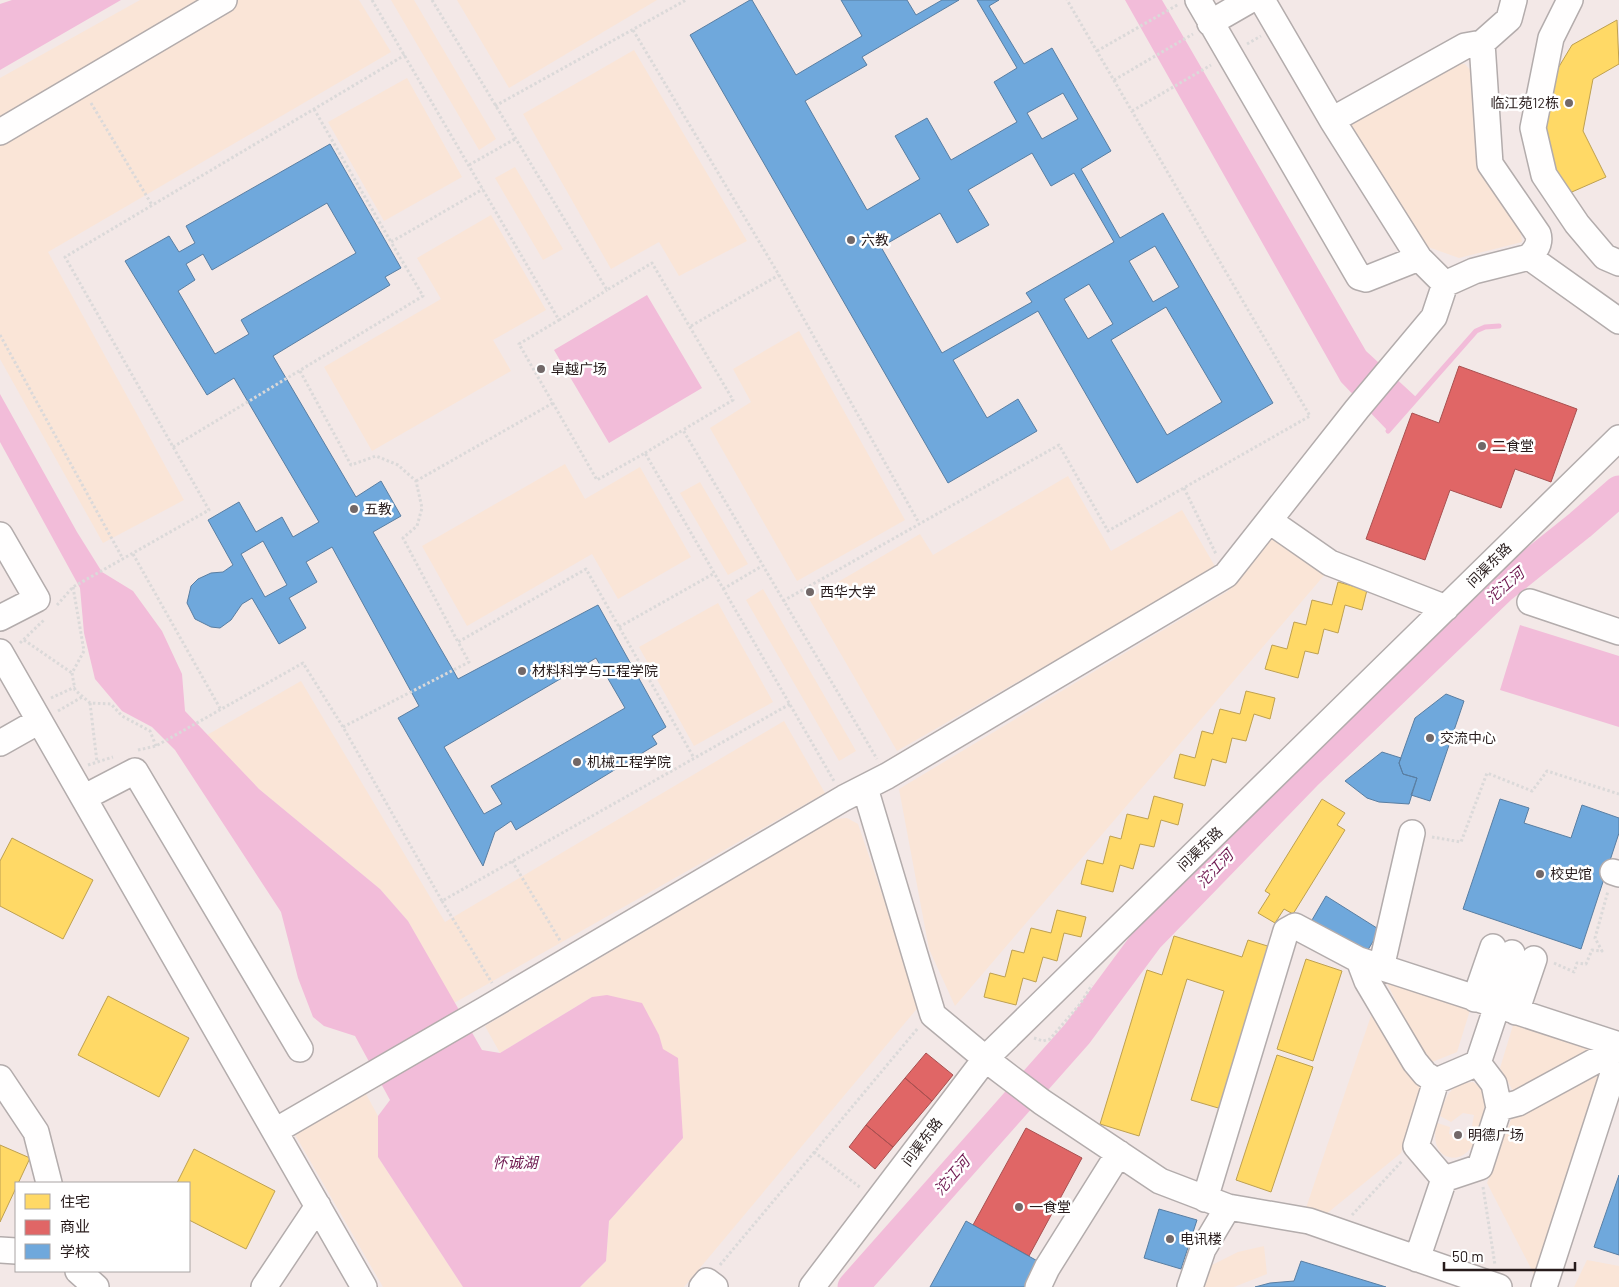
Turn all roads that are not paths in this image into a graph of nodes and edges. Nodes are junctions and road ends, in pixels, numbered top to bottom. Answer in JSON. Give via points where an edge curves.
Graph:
{"nodes":[{"id":1,"x":224,"y":0,"type":"edge"},
{"id":2,"x":1250,"y":0,"type":"edge"},
{"id":3,"x":1262,"y":0,"type":"edge"},
{"id":4,"x":1514,"y":0,"type":"edge"},
{"id":5,"x":1570,"y":0,"type":"edge"},
{"id":6,"x":1187,"y":3,"type":"edge"},
{"id":7,"x":1201,"y":29,"type":"junction"},
{"id":8,"x":1482,"y":43,"type":"junction"},
{"id":9,"x":1332,"y":120,"type":"junction"},
{"id":10,"x":0,"y":132,"type":"edge"},
{"id":11,"x":1529,"y":257,"type":"junction"},
{"id":12,"x":1419,"y":258,"type":"junction"},
{"id":13,"x":1619,"y":263,"type":"edge"},
{"id":14,"x":1445,"y":284,"type":"junction"},
{"id":15,"x":1619,"y":321,"type":"edge"},
{"id":16,"x":1619,"y":438,"type":"edge"},
{"id":17,"x":1274,"y":524,"type":"dead end"},
{"id":18,"x":0,"y":535,"type":"edge"},
{"id":19,"x":1530,"y":602,"type":"road end"},
{"id":20,"x":1446,"y":608,"type":"junction"},
{"id":21,"x":0,"y":618,"type":"edge"},
{"id":22,"x":1619,"y":632,"type":"edge"},
{"id":23,"x":0,"y":652,"type":"edge"},
{"id":24,"x":44,"y":709,"type":"junction"},
{"id":25,"x":0,"y":725,"type":"edge"},
{"id":26,"x":0,"y":743,"type":"edge"},
{"id":27,"x":865,"y":788,"type":"junction"},
{"id":28,"x":85,"y":797,"type":"junction"},
{"id":29,"x":1412,"y":833,"type":"road end"},
{"id":30,"x":1370,"y":964,"type":"junction"},
{"id":31,"x":1496,"y":1006,"type":"junction"},
{"id":32,"x":1619,"y":1047,"type":"edge"},
{"id":33,"x":300,"y":1049,"type":"dead end"},
{"id":34,"x":1619,"y":1055,"type":"edge"},
{"id":35,"x":989,"y":1061,"type":"junction"},
{"id":36,"x":1478,"y":1063,"type":"junction"},
{"id":37,"x":0,"y":1078,"type":"edge"},
{"id":38,"x":1436,"y":1081,"type":"junction"},
{"id":39,"x":1499,"y":1108,"type":"junction"},
{"id":40,"x":275,"y":1131,"type":"junction"},
{"id":41,"x":1119,"y":1153,"type":"junction"},
{"id":42,"x":1444,"y":1178,"type":"junction"},
{"id":43,"x":49,"y":1182,"type":"edge"},
{"id":44,"x":1205,"y":1199,"type":"junction"},
{"id":45,"x":318,"y":1206,"type":"junction"},
{"id":46,"x":1228,"y":1207,"type":"junction"},
{"id":47,"x":0,"y":1250,"type":"edge"},
{"id":48,"x":15,"y":1251,"type":"edge"},
{"id":49,"x":1417,"y":1259,"type":"junction"},
{"id":50,"x":79,"y":1272,"type":"edge"},
{"id":51,"x":96,"y":1287,"type":"edge"},
{"id":52,"x":264,"y":1287,"type":"edge"},
{"id":53,"x":364,"y":1287,"type":"edge"},
{"id":54,"x":812,"y":1287,"type":"edge"},
{"id":55,"x":1038,"y":1287,"type":"edge"},
{"id":56,"x":1190,"y":1287,"type":"edge"},
{"id":57,"x":1499,"y":1287,"type":"edge"},
{"id":58,"x":1544,"y":1287,"type":"edge"}],
"edges":[{"from":1,"to":10,"type":"street"},
{"from":2,"to":7,"type":"street"},
{"from":3,"to":9,"type":"street"},
{"from":4,"to":8,"type":"street","via":[[1509,19]]},
{"from":5,"to":13,"type":"street","via":[[1551,38],[1533,128],[1544,175],[1577,224],[1605,257]]},
{"from":6,"to":7,"type":"street"},
{"from":7,"to":12,"type":"street","via":[[1359,277],[1366,279]]},
{"from":8,"to":9,"type":"street","via":[[1465,46]]},
{"from":8,"to":11,"type":"street","via":[[1490,164],[1540,238]]},
{"from":9,"to":12,"type":"street"},
{"from":11,"to":14,"type":"street","via":[[1474,271]]},
{"from":11,"to":15,"type":"street"},
{"from":12,"to":14,"type":"street"},
{"from":14,"to":27,"type":"street","via":[[1434,317],[1226,575]]},
{"from":16,"to":20,"type":"street","name":"问渠东路"},
{"from":17,"to":20,"type":"street","via":[[1330,563]]},
{"from":18,"to":21,"type":"street","via":[[37,599]]},
{"from":19,"to":22,"type":"street"},
{"from":20,"to":35,"type":"street","name":"问渠东路"},
{"from":23,"to":24,"type":"street"},
{"from":24,"to":25,"type":"street"},
{"from":24,"to":26,"type":"street"},
{"from":24,"to":28,"type":"street"},
{"from":27,"to":35,"type":"street","via":[[933,1015]]},
{"from":27,"to":40,"type":"street"},
{"from":28,"to":33,"type":"street","via":[[135,771]]},
{"from":28,"to":40,"type":"street"},
{"from":29,"to":30,"type":"street"},
{"from":30,"to":31,"type":"street"},
{"from":30,"to":38,"type":"street","via":[[1367,981],[1415,1062]]},
{"from":30,"to":44,"type":"street","via":[[1295,926],[1286,931]]},
{"from":31,"to":31,"type":"street","via":[[1522,955]]},
{"from":31,"to":32,"type":"street"},
{"from":31,"to":36,"type":"street"},
{"from":32,"to":39,"type":"street","via":[[1518,1103]]},
{"from":34,"to":58,"type":"street"},
{"from":35,"to":41,"type":"street","via":[[1042,1102]]},
{"from":35,"to":54,"type":"street","name":"问渠东路"},
{"from":36,"to":38,"type":"street"},
{"from":36,"to":39,"type":"street","via":[[1494,1084]]},
{"from":37,"to":43,"type":"street","via":[[36,1132]]},
{"from":38,"to":42,"type":"street","via":[[1416,1146]]},
{"from":39,"to":42,"type":"street","via":[[1480,1167]]},
{"from":40,"to":45,"type":"street"},
{"from":41,"to":44,"type":"street","via":[[1160,1181]]},
{"from":41,"to":55,"type":"street"},
{"from":42,"to":49,"type":"street"},
{"from":44,"to":46,"type":"street"},
{"from":45,"to":52,"type":"street"},
{"from":45,"to":53,"type":"street"},
{"from":46,"to":49,"type":"street","via":[[1309,1221]]},
{"from":46,"to":56,"type":"street","via":[[1203,1249]]},
{"from":47,"to":48,"type":"street"},
{"from":49,"to":57,"type":"street"},
{"from":50,"to":51,"type":"street"}]}
